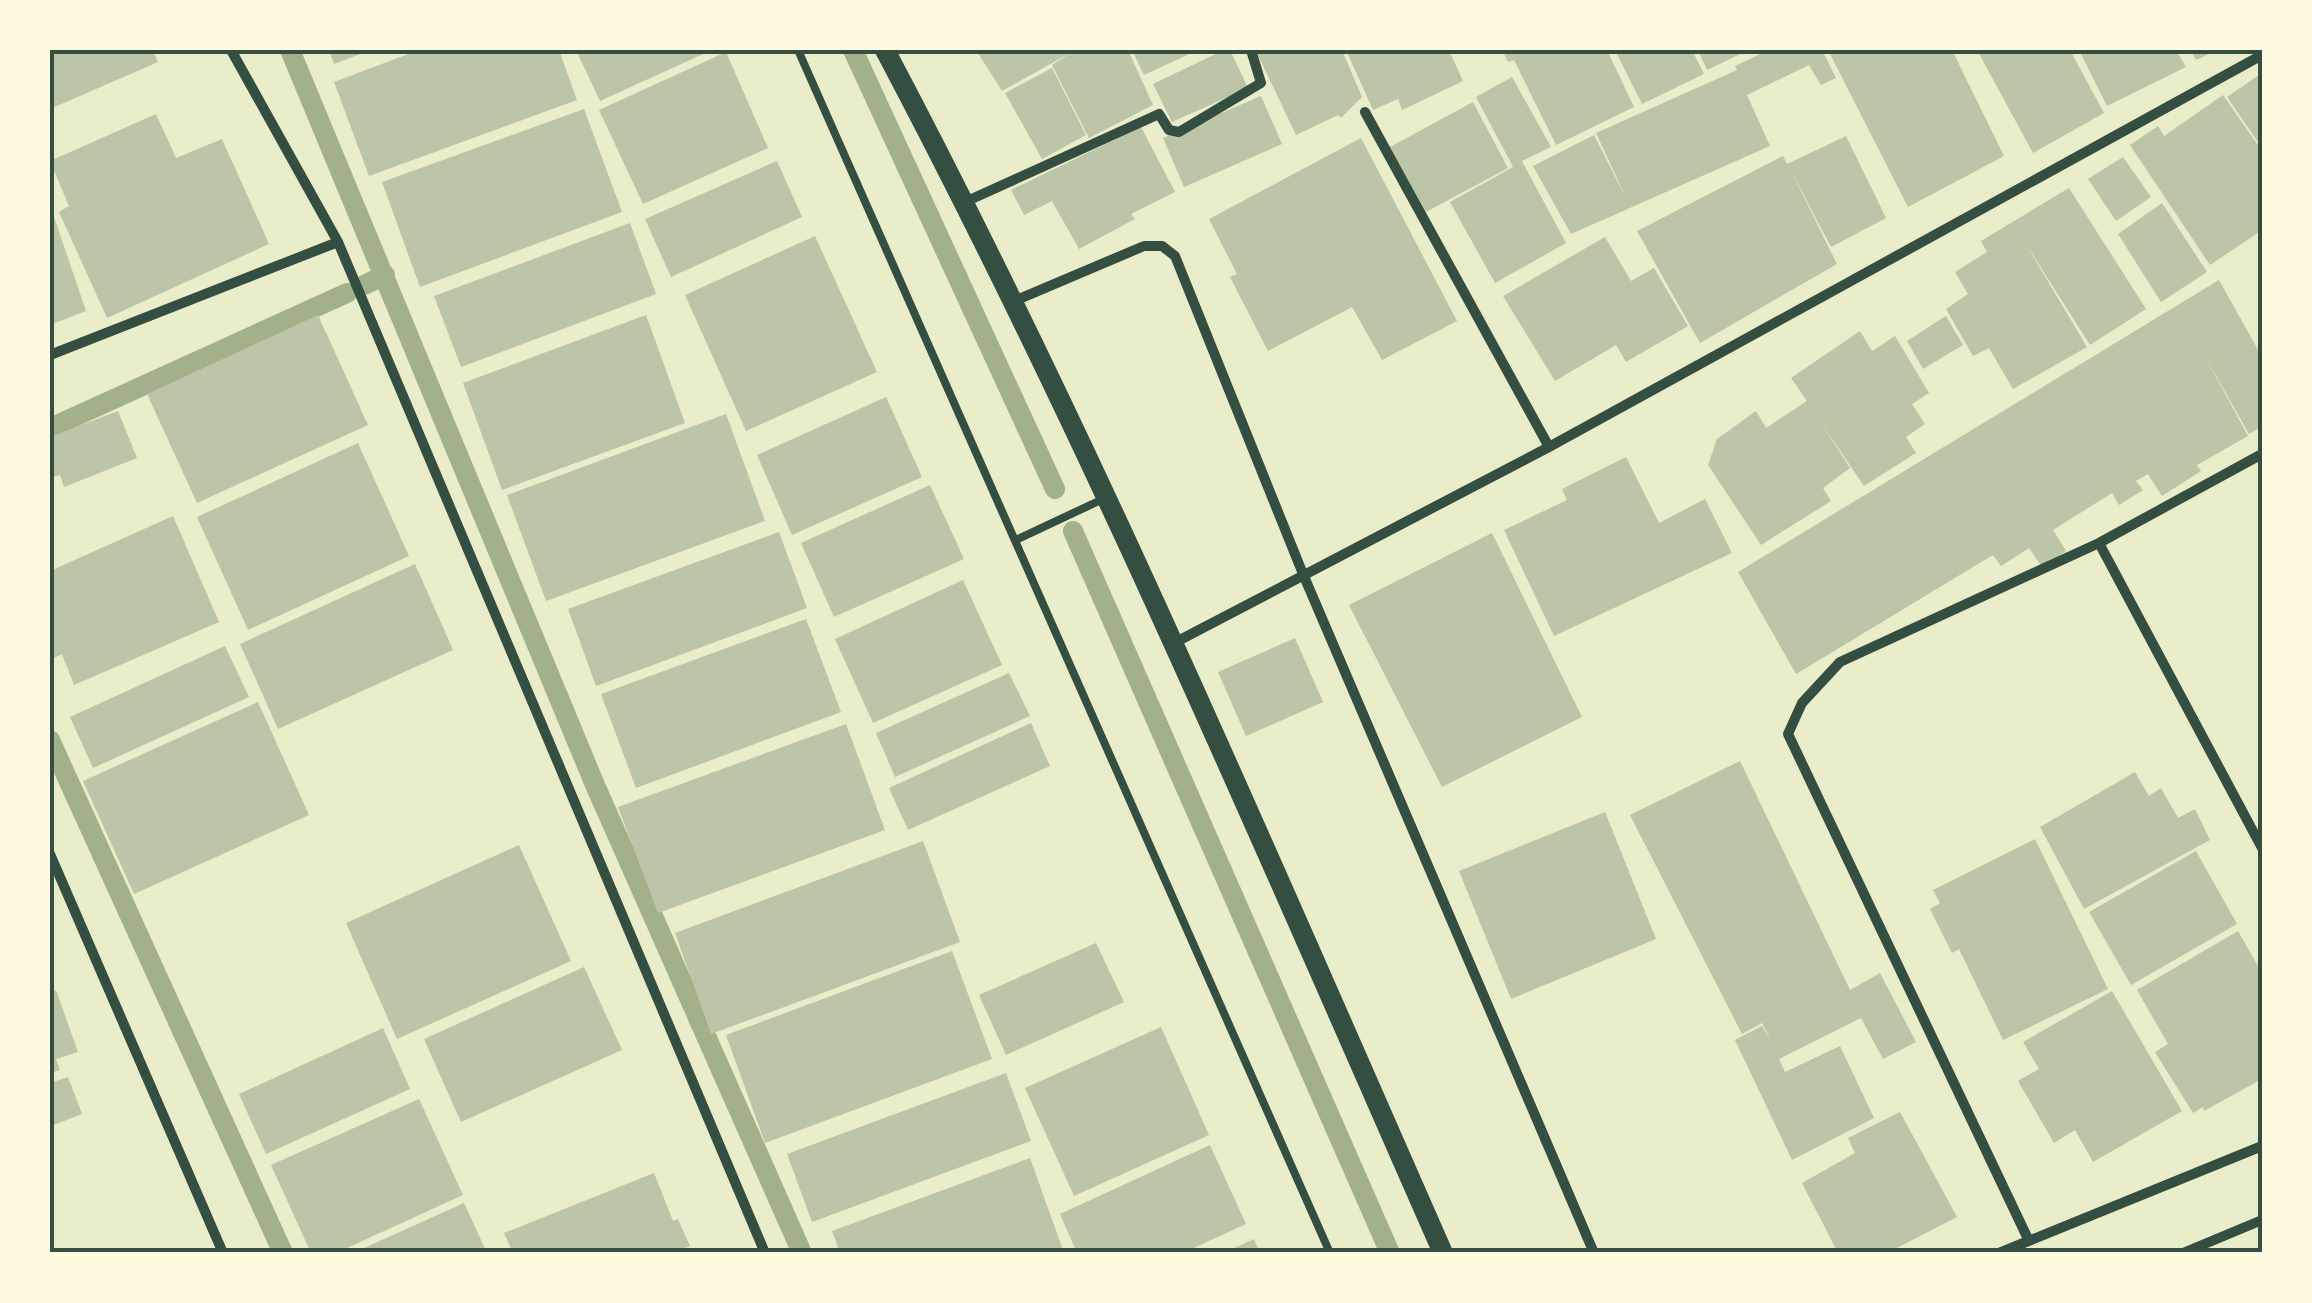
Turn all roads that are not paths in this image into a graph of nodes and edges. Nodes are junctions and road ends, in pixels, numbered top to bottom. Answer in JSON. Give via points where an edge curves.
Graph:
{"nodes":[{"id":1,"x":232,"y":50,"type":"edge"},
{"id":2,"x":798,"y":50,"type":"edge"},
{"id":3,"x":884,"y":50,"type":"edge"},
{"id":4,"x":1251,"y":50,"type":"edge"},
{"id":5,"x":2262,"y":55,"type":"edge"},
{"id":6,"x":1364,"y":112,"type":"dead end"},
{"id":7,"x":965,"y":202,"type":"junction"},
{"id":8,"x":338,"y":242,"type":"junction"},
{"id":9,"x":1012,"y":302,"type":"junction"},
{"id":10,"x":50,"y":354,"type":"edge"},
{"id":11,"x":1549,"y":446,"type":"junction"},
{"id":12,"x":2262,"y":454,"type":"edge"},
{"id":13,"x":1104,"y":498,"type":"junction"},
{"id":14,"x":1016,"y":540,"type":"junction"},
{"id":15,"x":2100,"y":543,"type":"junction"},
{"id":16,"x":1302,"y":574,"type":"junction"},
{"id":17,"x":1174,"y":643,"type":"junction"},
{"id":18,"x":2262,"y":848,"type":"edge"},
{"id":19,"x":50,"y":854,"type":"edge"},
{"id":20,"x":2262,"y":1146,"type":"edge"},
{"id":21,"x":2262,"y":1220,"type":"edge"},
{"id":22,"x":2028,"y":1241,"type":"junction"},
{"id":23,"x":223,"y":1253,"type":"edge"},
{"id":24,"x":765,"y":1253,"type":"edge"},
{"id":25,"x":1330,"y":1253,"type":"edge"},
{"id":26,"x":1444,"y":1253,"type":"edge"},
{"id":27,"x":1594,"y":1253,"type":"edge"},
{"id":28,"x":1999,"y":1253,"type":"edge"},
{"id":29,"x":2182,"y":1253,"type":"edge"}],
"edges":[{"from":1,"to":8,"type":"street"},
{"from":2,"to":14,"type":"lane"},
{"from":3,"to":7,"type":"main road"},
{"from":4,"to":7,"type":"street","via":[[1262,83],[1178,132],[1168,130],[1160,114]]},
{"from":5,"to":11,"type":"street"},
{"from":6,"to":11,"type":"street"},
{"from":7,"to":9,"type":"main road"},
{"from":8,"to":10,"type":"street"},
{"from":8,"to":24,"type":"street"},
{"from":9,"to":13,"type":"main road"},
{"from":9,"to":16,"type":"street","via":[[1144,246],[1162,246],[1175,256]]},
{"from":11,"to":16,"type":"street"},
{"from":12,"to":15,"type":"street"},
{"from":13,"to":14,"type":"lane"},
{"from":13,"to":17,"type":"main road"},
{"from":14,"to":25,"type":"lane"},
{"from":15,"to":18,"type":"street"},
{"from":15,"to":22,"type":"street","via":[[1840,662],[1802,702],[1788,734]]},
{"from":16,"to":17,"type":"street"},
{"from":16,"to":27,"type":"street"},
{"from":17,"to":26,"type":"main road"},
{"from":19,"to":23,"type":"street"},
{"from":20,"to":22,"type":"street"},
{"from":21,"to":29,"type":"street"},
{"from":22,"to":28,"type":"street"}]}
